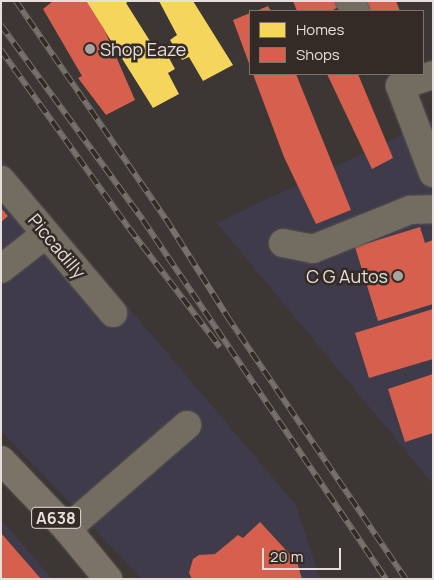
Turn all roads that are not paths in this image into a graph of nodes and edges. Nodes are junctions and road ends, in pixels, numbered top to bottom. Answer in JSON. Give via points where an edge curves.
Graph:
{"nodes":[{"id":1,"x":433,"y":75,"type":"edge"},
{"id":2,"x":433,"y":173,"type":"edge"},
{"id":3,"x":1,"y":180,"type":"edge"},
{"id":4,"x":433,"y":209,"type":"edge"},
{"id":5,"x":46,"y":234,"type":"junction"},
{"id":6,"x":283,"y":243,"type":"dead end"},
{"id":7,"x":1,"y":269,"type":"edge"},
{"id":8,"x":113,"y":313,"type":"dead end"},
{"id":9,"x":187,"y":425,"type":"dead end"},
{"id":10,"x":1,"y":460,"type":"edge"},
{"id":11,"x":67,"y":529,"type":"junction"},
{"id":12,"x":108,"y":579,"type":"edge"}],
"edges":[{"from":1,"to":2,"type":"street","via":[[400,86]]},
{"from":3,"to":5,"type":"street","name":"Piccadilly"},
{"from":4,"to":6,"type":"street","via":[[410,210],[313,249]]},
{"from":5,"to":7,"type":"street"},
{"from":5,"to":8,"type":"street","name":"Piccadilly"},
{"from":9,"to":11,"type":"street"},
{"from":10,"to":11,"type":"highway","number":"A638"},
{"from":11,"to":12,"type":"highway","number":"A638"}]}
